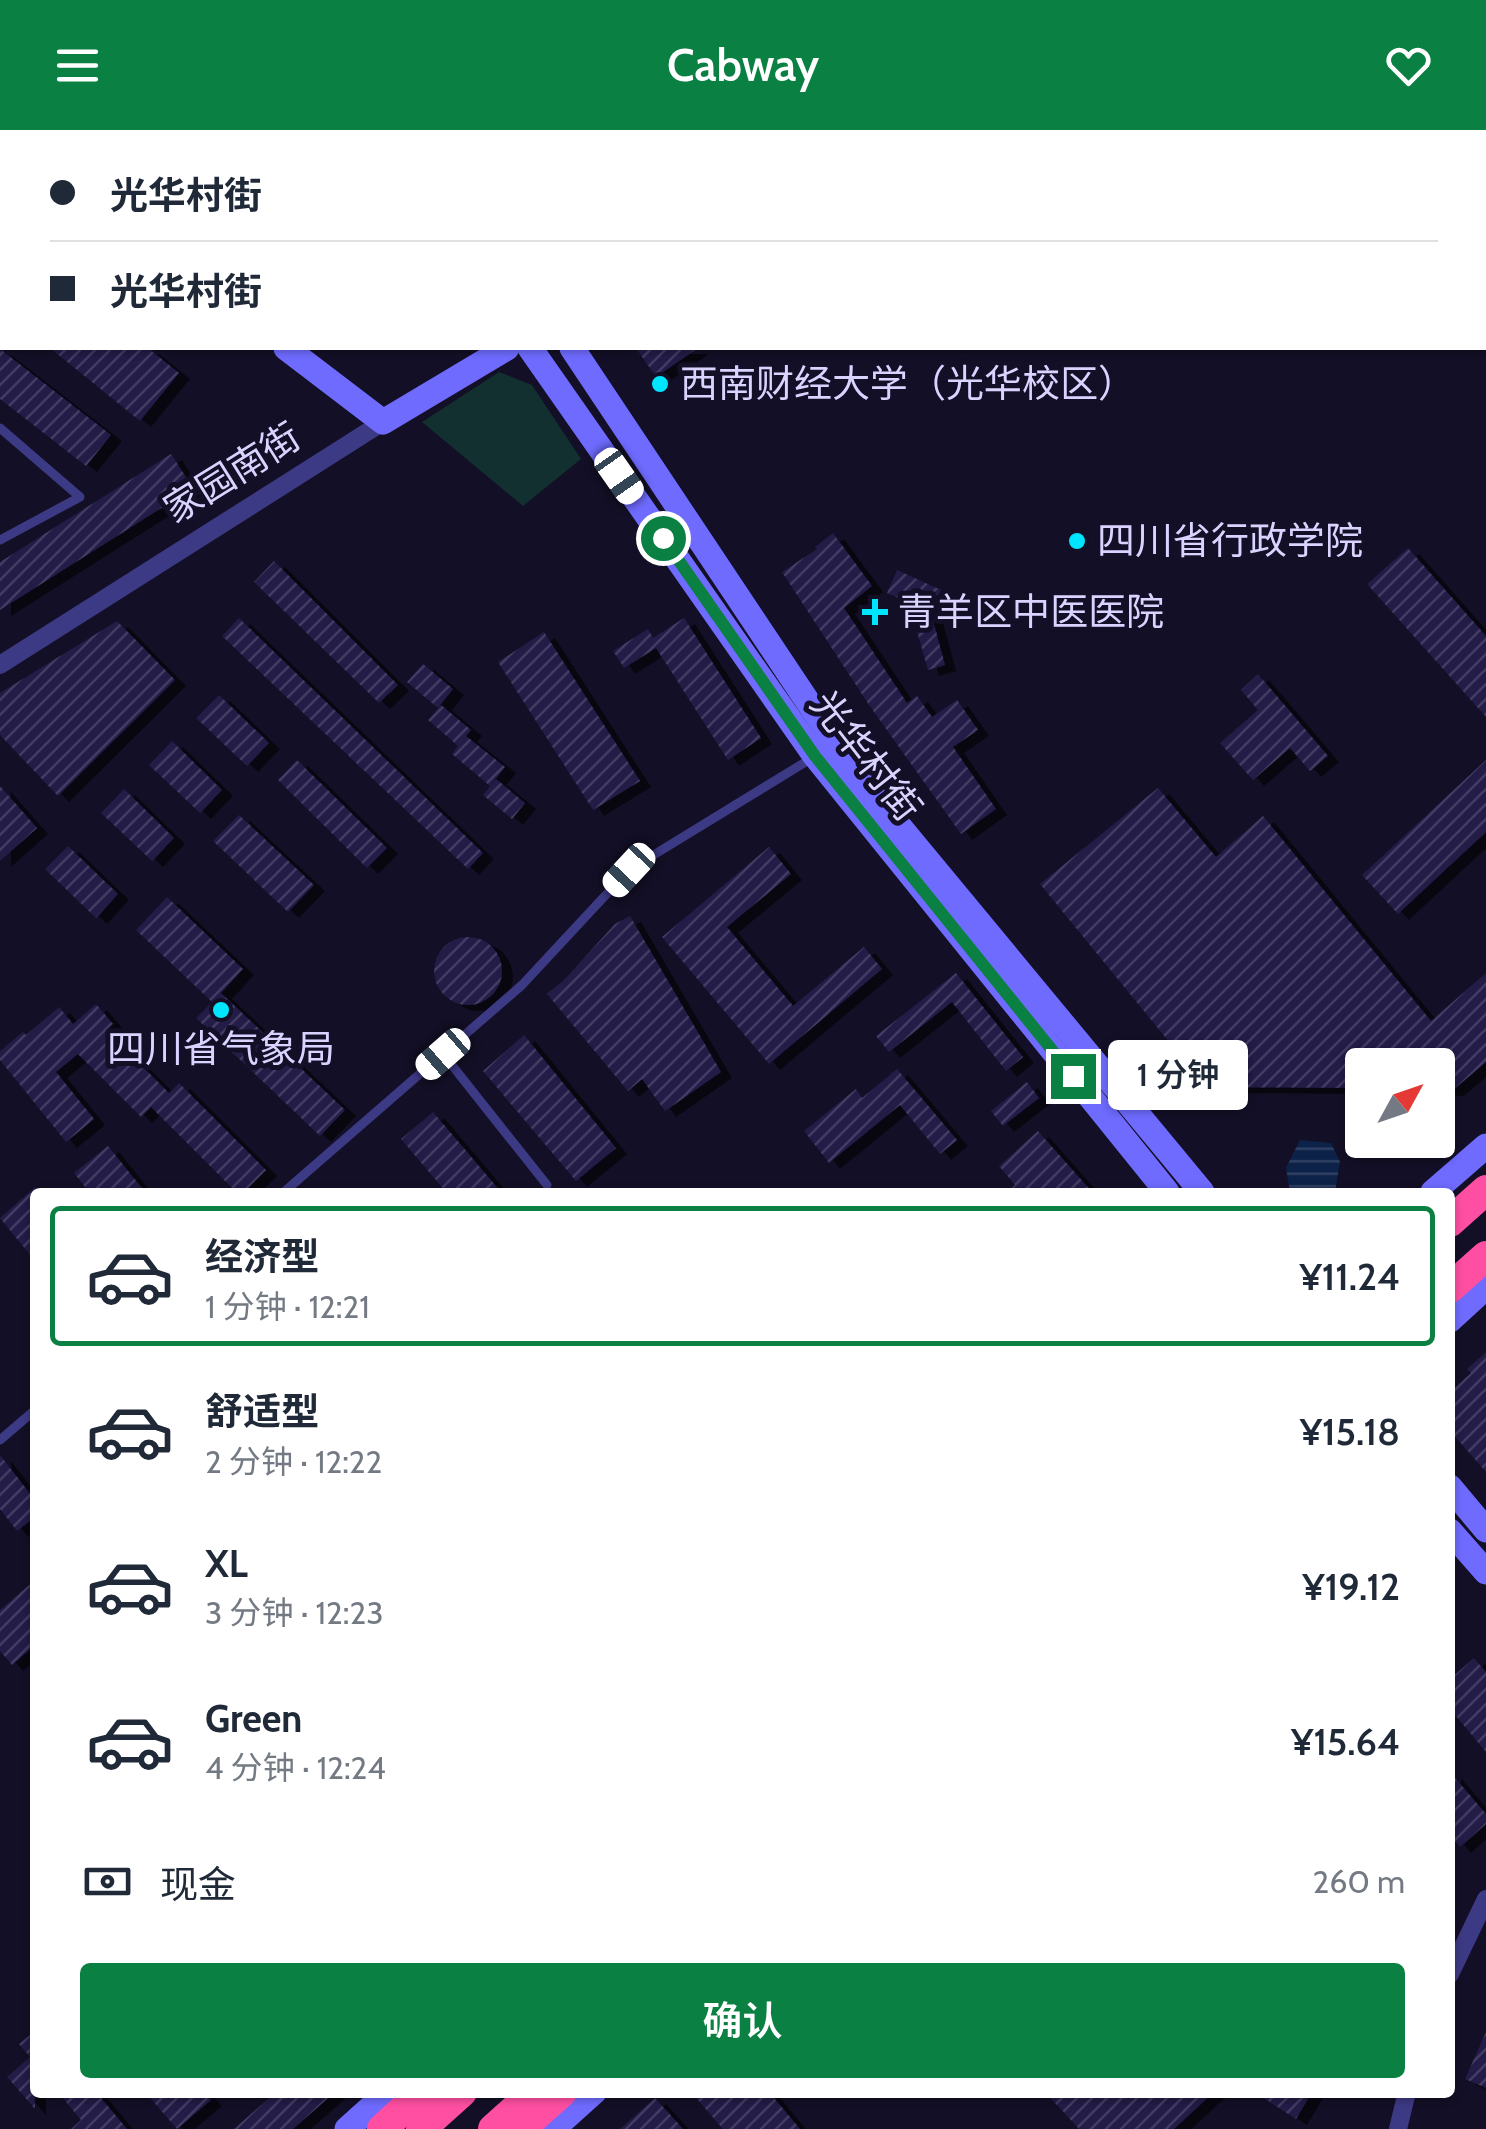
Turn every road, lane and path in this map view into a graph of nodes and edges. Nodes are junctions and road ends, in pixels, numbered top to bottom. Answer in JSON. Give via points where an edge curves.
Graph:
{"nodes":[{"id":1,"x":289,"y":350,"type":"edge"},
{"id":2,"x":504,"y":350,"type":"edge"},
{"id":3,"x":531,"y":350,"type":"edge"},
{"id":4,"x":573,"y":350,"type":"edge"},
{"id":5,"x":383,"y":422,"type":"junction"},
{"id":6,"x":0,"y":428,"type":"edge"},
{"id":7,"x":0,"y":540,"type":"edge"},
{"id":8,"x":0,"y":665,"type":"edge"},
{"id":9,"x":825,"y":750,"type":"junction"},
{"id":10,"x":443,"y":1054,"type":"junction"},
{"id":11,"x":1486,"y":1146,"type":"edge"},
{"id":12,"x":548,"y":1185,"type":"dead end"},
{"id":13,"x":289,"y":1188,"type":"edge"},
{"id":14,"x":1164,"y":1188,"type":"edge"},
{"id":15,"x":1199,"y":1188,"type":"edge"},
{"id":16,"x":1438,"y":1188,"type":"edge"},
{"id":17,"x":1486,"y":1190,"type":"edge"},
{"id":18,"x":1455,"y":1218,"type":"edge"},
{"id":19,"x":1486,"y":1256,"type":"edge"},
{"id":20,"x":1455,"y":1284,"type":"edge"},
{"id":21,"x":1486,"y":1287,"type":"edge"},
{"id":22,"x":1455,"y":1315,"type":"edge"},
{"id":23,"x":30,"y":1414,"type":"edge"},
{"id":24,"x":0,"y":1440,"type":"edge"},
{"id":25,"x":1455,"y":1493,"type":"edge"},
{"id":26,"x":1486,"y":1530,"type":"edge"},
{"id":27,"x":1455,"y":1536,"type":"edge"},
{"id":28,"x":1486,"y":1572,"type":"edge"},
{"id":29,"x":1486,"y":1899,"type":"edge"},
{"id":30,"x":1455,"y":1964,"type":"edge"},
{"id":31,"x":381,"y":2098,"type":"edge"},
{"id":32,"x":416,"y":2098,"type":"edge"},
{"id":33,"x":455,"y":2098,"type":"edge"},
{"id":34,"x":527,"y":2098,"type":"edge"},
{"id":35,"x":555,"y":2098,"type":"edge"},
{"id":36,"x":587,"y":2098,"type":"edge"},
{"id":37,"x":1406,"y":2098,"type":"edge"},
{"id":38,"x":347,"y":2129,"type":"edge"},
{"id":39,"x":382,"y":2129,"type":"edge"},
{"id":40,"x":421,"y":2129,"type":"edge"},
{"id":41,"x":493,"y":2129,"type":"edge"},
{"id":42,"x":521,"y":2129,"type":"edge"},
{"id":43,"x":553,"y":2129,"type":"edge"},
{"id":44,"x":1398,"y":2129,"type":"edge"}],
"edges":[{"from":1,"to":5,"type":"main road"},
{"from":2,"to":5,"type":"main road","name":"家园南街"},
{"from":3,"to":9,"type":"main road","name":"光华村街"},
{"from":4,"to":9,"type":"main road","name":"光华村街"},
{"from":5,"to":8,"type":"street","name":"家园南街"},
{"from":6,"to":7,"type":"lane","via":[[80,497]]},
{"from":9,"to":10,"type":"lane","via":[[629,870],[522,985]]},
{"from":9,"to":14,"type":"main road","name":"光华村街"},
{"from":9,"to":15,"type":"main road","name":"光华村街","via":[[868,790]]},
{"from":10,"to":12,"type":"lane"},
{"from":10,"to":13,"type":"lane"},
{"from":11,"to":16,"type":"main road"},
{"from":17,"to":18,"type":"highway"},
{"from":19,"to":20,"type":"highway"},
{"from":21,"to":22,"type":"main road"},
{"from":23,"to":24,"type":"lane"},
{"from":25,"to":26,"type":"main road"},
{"from":27,"to":28,"type":"main road"},
{"from":29,"to":30,"type":"street"},
{"from":31,"to":38,"type":"main road"},
{"from":32,"to":39,"type":"highway"},
{"from":33,"to":40,"type":"highway"},
{"from":34,"to":41,"type":"highway"},
{"from":35,"to":42,"type":"highway"},
{"from":36,"to":43,"type":"main road"},
{"from":37,"to":44,"type":"street"}]}
